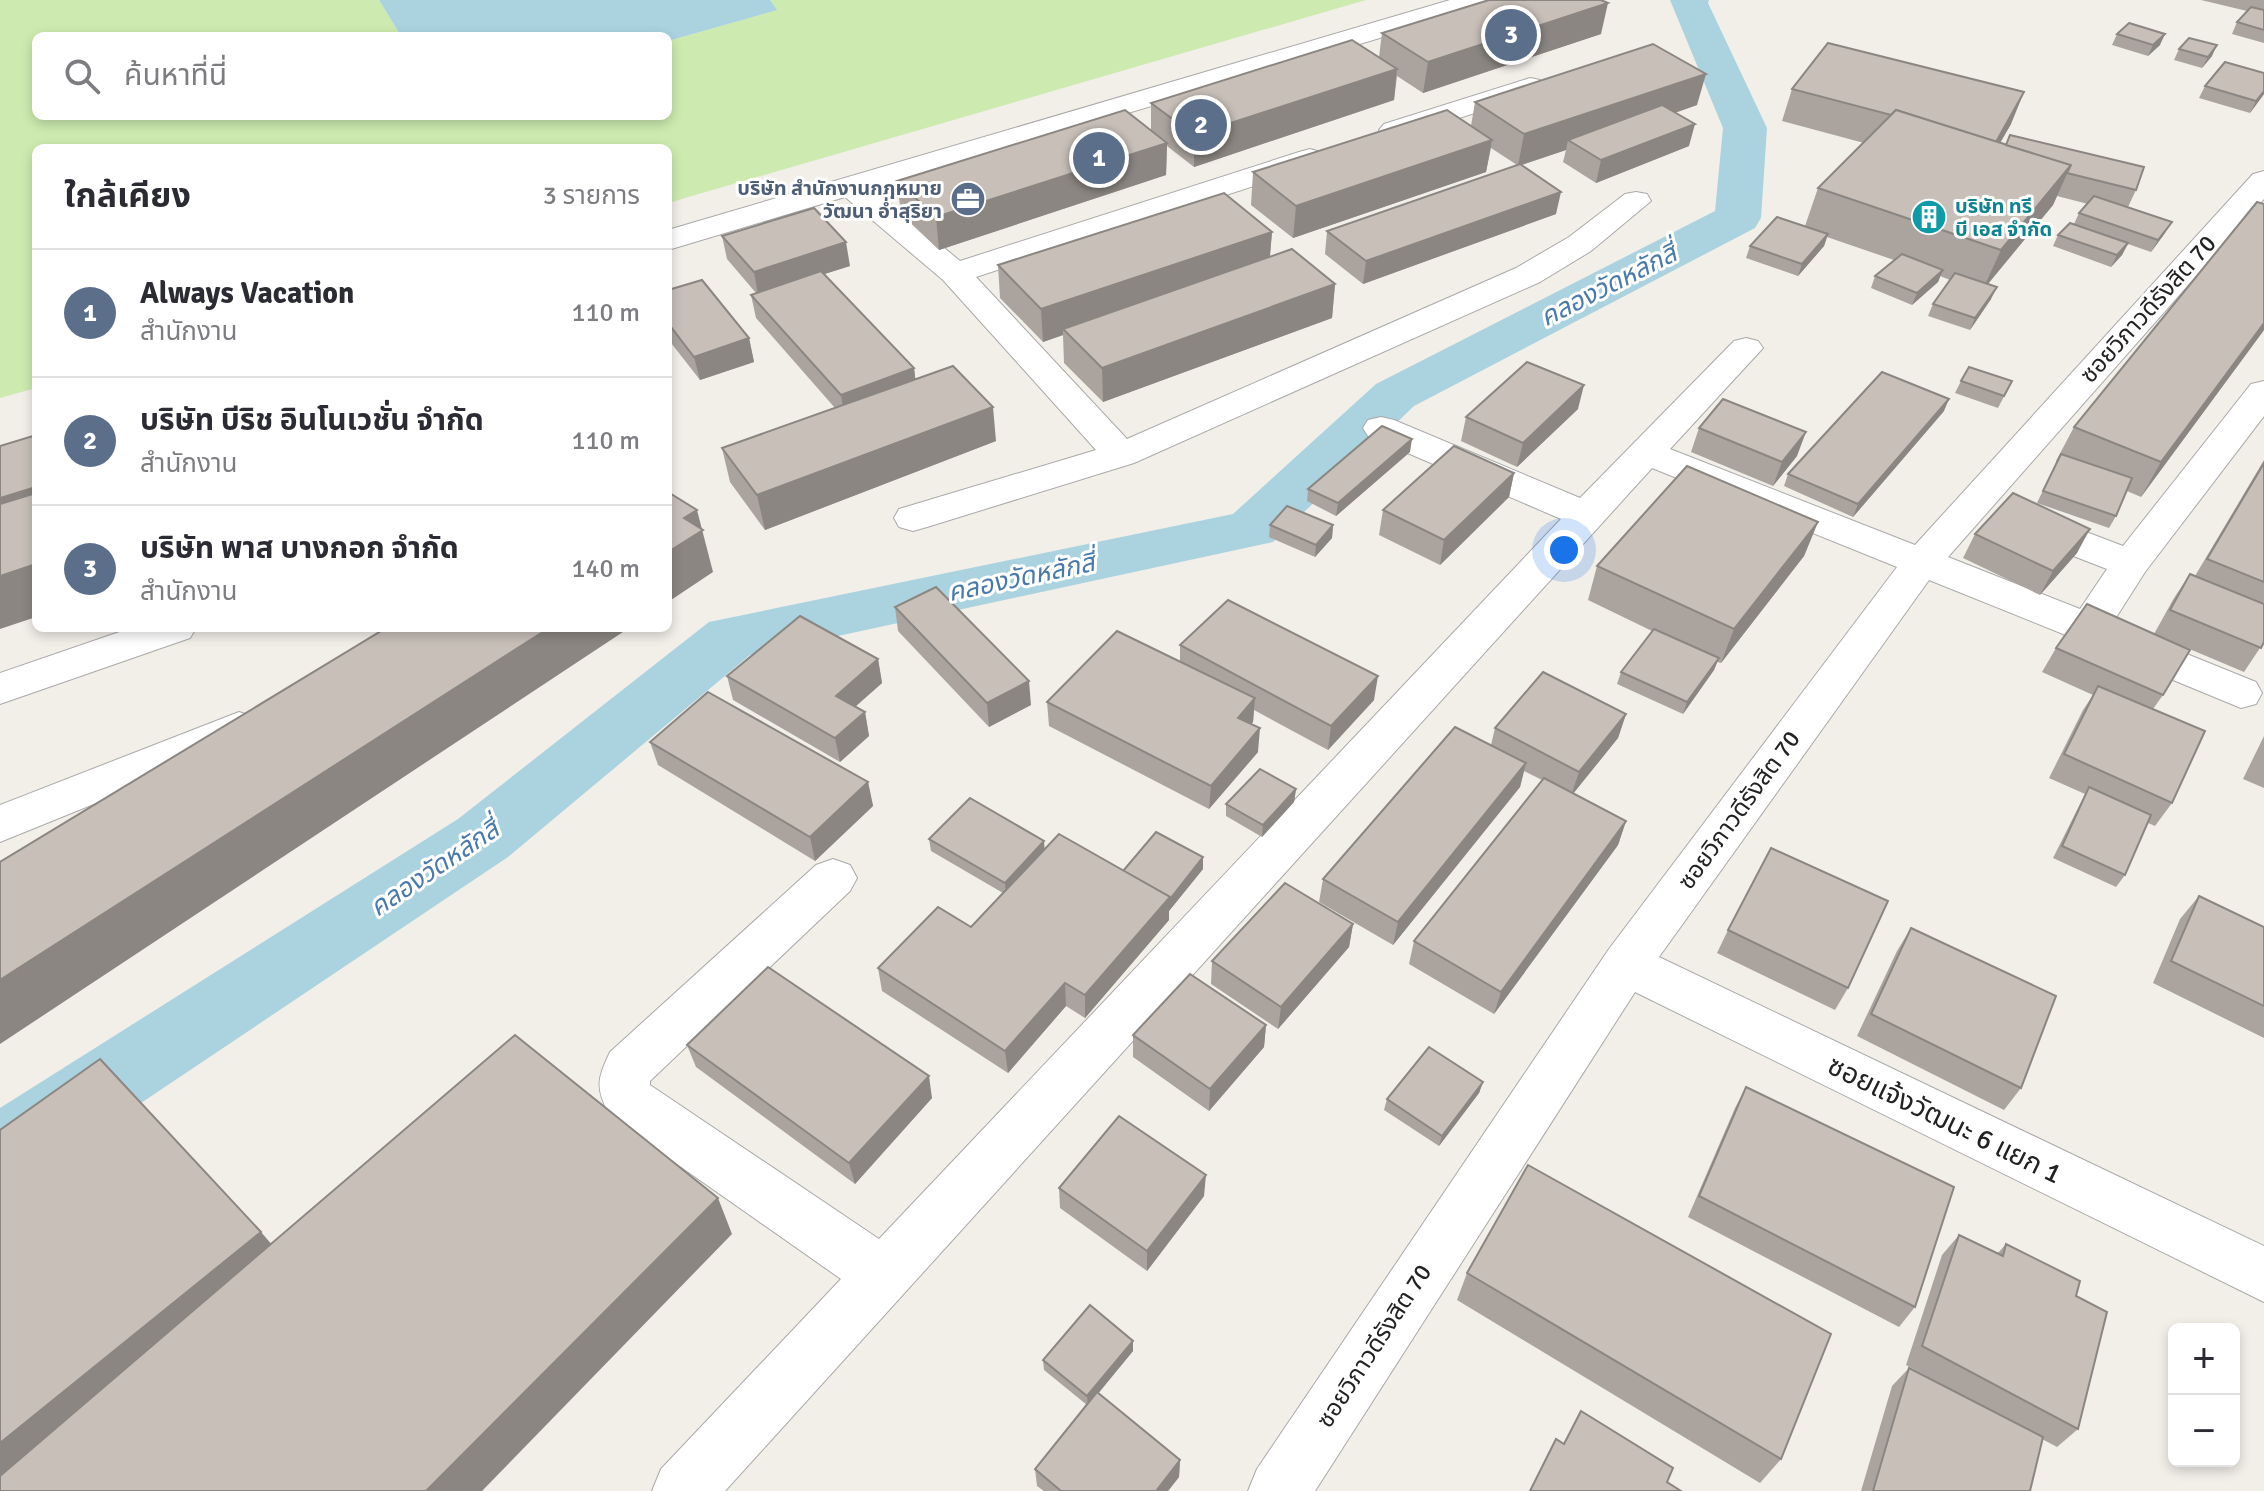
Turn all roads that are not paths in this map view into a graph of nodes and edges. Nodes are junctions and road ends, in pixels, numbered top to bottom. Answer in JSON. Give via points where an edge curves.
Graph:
{"nodes":[{"id":1,"x":1478,"y":0,"type":"edge"},
{"id":2,"x":1558,"y":77,"type":"edge"},
{"id":3,"x":1362,"y":141,"type":"edge"},
{"id":4,"x":1332,"y":151,"type":"edge"},
{"id":5,"x":2264,"y":180,"type":"edge"},
{"id":6,"x":849,"y":185,"type":"junction"},
{"id":7,"x":1636,"y":201,"type":"dead end"},
{"id":8,"x":672,"y":239,"type":"edge"},
{"id":9,"x":955,"y":273,"type":"junction"},
{"id":10,"x":1746,"y":348,"type":"dead end"},
{"id":11,"x":2264,"y":392,"type":"edge"},
{"id":12,"x":1381,"y":428,"type":"edge"},
{"id":13,"x":1645,"y":452,"type":"junction"},
{"id":14,"x":1121,"y":455,"type":"junction"},
{"id":15,"x":1974,"y":503,"type":"junction"},
{"id":16,"x":1586,"y":515,"type":"junction"},
{"id":17,"x":913,"y":518,"type":"dead end"},
{"id":18,"x":2131,"y":563,"type":"junction"},
{"id":19,"x":1920,"y":564,"type":"junction"},
{"id":20,"x":2088,"y":628,"type":"junction"},
{"id":21,"x":164,"y":632,"type":"edge"},
{"id":22,"x":0,"y":689,"type":"edge"},
{"id":23,"x":2241,"y":693,"type":"dead end"},
{"id":24,"x":277,"y":713,"type":"edge"},
{"id":25,"x":0,"y":824,"type":"edge"},
{"id":26,"x":833,"y":878,"type":"dead end"},
{"id":27,"x":1626,"y":964,"type":"junction"},
{"id":28,"x":884,"y":1275,"type":"junction"},
{"id":29,"x":2264,"y":1275,"type":"edge"},
{"id":30,"x":683,"y":1491,"type":"edge"},
{"id":31,"x":1279,"y":1491,"type":"edge"}],
"edges":[{"from":1,"to":6,"type":"street"},
{"from":2,"to":3,"type":"street"},
{"from":4,"to":9,"type":"street"},
{"from":5,"to":15,"type":"street","name":"ซอยวิภาวดีรังสิต 70"},
{"from":6,"to":8,"type":"street"},
{"from":6,"to":9,"type":"street"},
{"from":7,"to":14,"type":"street","via":[[1528,275]]},
{"from":9,"to":14,"type":"street"},
{"from":10,"to":13,"type":"street"},
{"from":11,"to":18,"type":"street"},
{"from":12,"to":16,"type":"street"},
{"from":13,"to":16,"type":"street"},
{"from":13,"to":19,"type":"street"},
{"from":14,"to":17,"type":"street"},
{"from":15,"to":18,"type":"street"},
{"from":15,"to":19,"type":"street","name":"ซอยวิภาวดีรังสิต 70"},
{"from":16,"to":28,"type":"street"},
{"from":18,"to":20,"type":"street"},
{"from":19,"to":20,"type":"street"},
{"from":19,"to":27,"type":"street","name":"ซอยวิภาวดีรังสิต 70"},
{"from":20,"to":23,"type":"street"},
{"from":21,"to":22,"type":"street"},
{"from":24,"to":25,"type":"street"},
{"from":26,"to":28,"type":"street","via":[[628,1068],[623,1090],[629,1100]]},
{"from":27,"to":29,"type":"street","name":"ซอยแจ้งวัฒนะ 6 แยก 1"},
{"from":27,"to":31,"type":"street","name":"ซอยวิภาวดีรังสิต 70"},
{"from":28,"to":30,"type":"street"}]}
